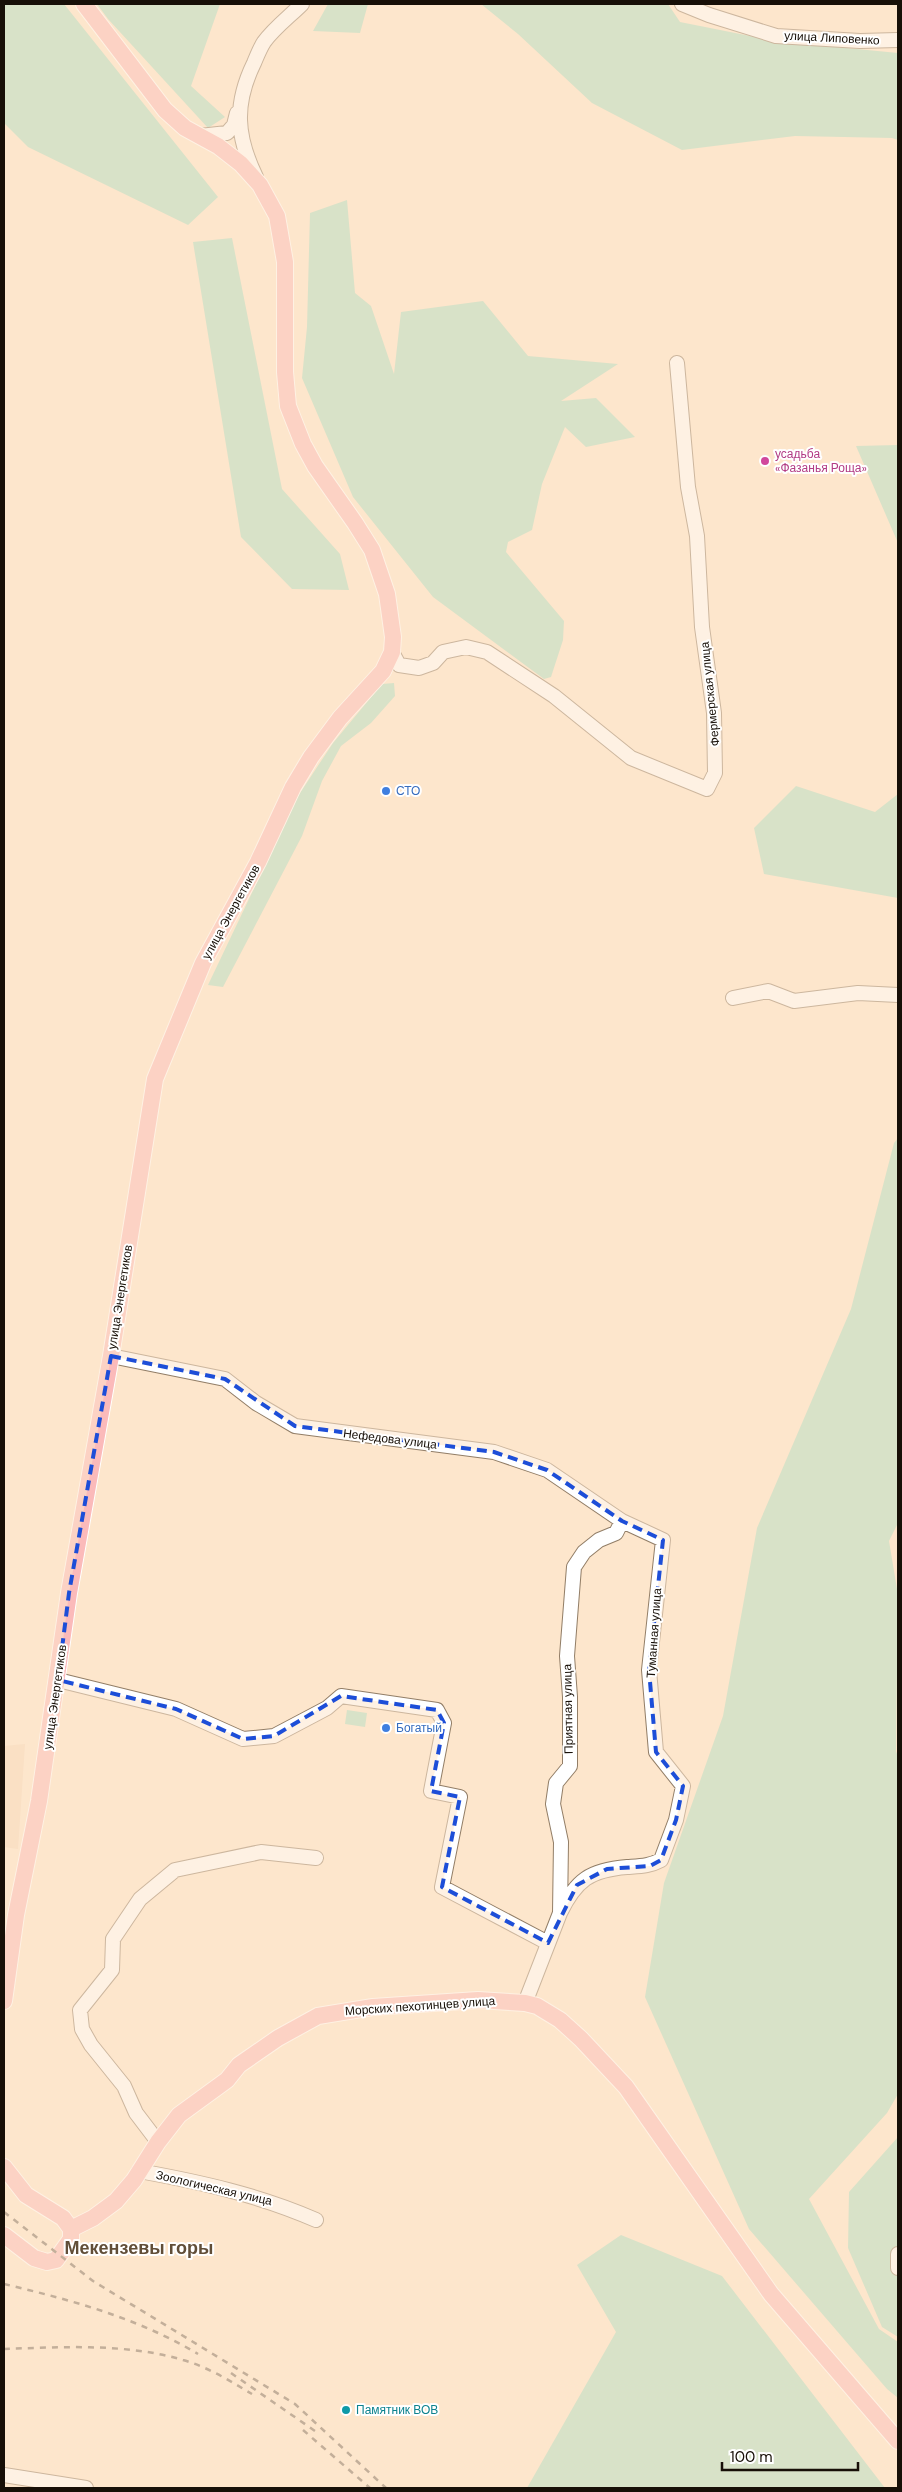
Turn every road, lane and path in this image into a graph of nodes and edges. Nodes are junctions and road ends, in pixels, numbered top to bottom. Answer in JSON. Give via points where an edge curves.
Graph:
{"nodes":[{"id":1,"x":84,"y":4,"type":"edge"},
{"id":2,"x":302,"y":4,"type":"edge"},
{"id":3,"x":682,"y":4,"type":"edge"},
{"id":4,"x":898,"y":40,"type":"edge"},
{"id":5,"x":238,"y":108,"type":"junction"},
{"id":6,"x":200,"y":136,"type":"junction"},
{"id":7,"x":260,"y":185,"type":"junction"},
{"id":8,"x":677,"y":363,"type":"dead end"},
{"id":9,"x":395,"y":658,"type":"junction"},
{"id":10,"x":898,"y":995,"type":"edge"},
{"id":11,"x":733,"y":998,"type":"dead end"},
{"id":12,"x":111,"y":1356,"type":"junction"},
{"id":13,"x":622,"y":1521,"type":"junction"},
{"id":14,"x":663,"y":1540,"type":"joint"},
{"id":15,"x":58,"y":1680,"type":"junction"},
{"id":16,"x":316,"y":1858,"type":"dead end"},
{"id":17,"x":560,"y":1913,"type":"junction"},
{"id":18,"x":548,"y":1943,"type":"junction"},
{"id":19,"x":4,"y":2000,"type":"edge"},
{"id":20,"x":525,"y":2002,"type":"junction"},
{"id":21,"x":158,"y":2142,"type":"junction"},
{"id":22,"x":4,"y":2167,"type":"edge"},
{"id":23,"x":139,"y":2170,"type":"junction"},
{"id":24,"x":316,"y":2220,"type":"dead end"},
{"id":25,"x":71,"y":2229,"type":"junction"},
{"id":26,"x":4,"y":2235,"type":"edge"},
{"id":27,"x":898,"y":2254,"type":"edge"},
{"id":28,"x":898,"y":2268,"type":"edge"},
{"id":29,"x":898,"y":2441,"type":"edge"},
{"id":30,"x":4,"y":2475,"type":"edge"},
{"id":31,"x":86,"y":2488,"type":"edge"}],
"edges":[{"from":1,"to":6,"type":"main road","via":[[165,110],[185,128]]},
{"from":2,"to":5,"type":"street","via":[[264,42]]},
{"from":3,"to":4,"type":"street","name":"улица Липовенко","via":[[776,36]]},
{"from":5,"to":6,"type":"street","via":[[234,125],[227,133]]},
{"from":5,"to":7,"type":"street","via":[[243,144]]},
{"from":6,"to":7,"type":"main road","via":[[241,164]]},
{"from":7,"to":9,"type":"main road","via":[[277,216],[286,262],[285,372],[288,406],[315,466],[356,523],[374,557],[387,594]]},
{"from":8,"to":9,"type":"street","name":"Фермерская улица","via":[[688,487],[696,536],[702,627],[714,713],[715,773],[707,789],[631,758],[554,696],[487,652],[466,647],[443,652],[433,663],[419,668]]},
{"from":9,"to":12,"type":"main road","name":"улица Энергетиков","via":[[340,718],[293,786],[258,862],[203,963],[155,1079]]},
{"from":10,"to":11,"type":"street","via":[[858,993],[794,1002],[768,991]]},
{"from":12,"to":13,"type":"street","name":"Нефедова улица","via":[[225,1379],[256,1403],[295,1426],[494,1452],[547,1470]]},
{"from":12,"to":15,"type":"main road","name":"улица Энергетиков","via":[[69,1593]]},
{"from":13,"to":14,"type":"street","name":"Нефедова улица"},
{"from":13,"to":17,"type":"street","name":"Приятная улица","via":[[616,1533],[599,1540],[584,1552],[574,1567],[567,1656],[570,1766],[556,1783],[554,1804],[561,1842]]},
{"from":14,"to":17,"type":"street","name":"Туманная улица","via":[[649,1670],[656,1752],[683,1786],[676,1820],[661,1860],[650,1866],[594,1873],[577,1885]]},
{"from":15,"to":18,"type":"street","via":[[176,1709],[243,1739],[274,1736],[326,1708],[341,1696],[437,1710],[444,1724],[431,1791],[460,1797],[442,1887]]},
{"from":15,"to":19,"type":"main road","name":"улица Энергетиков"},
{"from":16,"to":21,"type":"street","via":[[261,1852],[175,1870],[140,1899],[114,1939],[112,1970],[80,2010],[82,2029],[124,2086],[136,2113]]},
{"from":17,"to":18,"type":"street","name":"Приятная улица"},
{"from":18,"to":20,"type":"street","name":"Приятная улица"},
{"from":20,"to":21,"type":"main road","name":"Морских пехотинцев улица","via":[[478,2000],[373,2007],[318,2016],[239,2065],[227,2080],[178,2115]]},
{"from":20,"to":29,"type":"main road","via":[[560,2020],[626,2087],[771,2294]]},
{"from":21,"to":23,"type":"main road","name":"Морских пехотинцев улица"},
{"from":22,"to":25,"type":"main road","via":[[26,2195],[63,2218]]},
{"from":23,"to":24,"type":"street","name":"Зоологическая улица","via":[[243,2192]]},
{"from":23,"to":25,"type":"main road","name":"Морских пехотинцев улица","via":[[116,2201]]},
{"from":25,"to":26,"type":"main road","via":[[68,2246],[56,2260],[47,2262],[34,2258]]},
{"from":27,"to":28,"type":"street"},
{"from":30,"to":31,"type":"street"}]}
